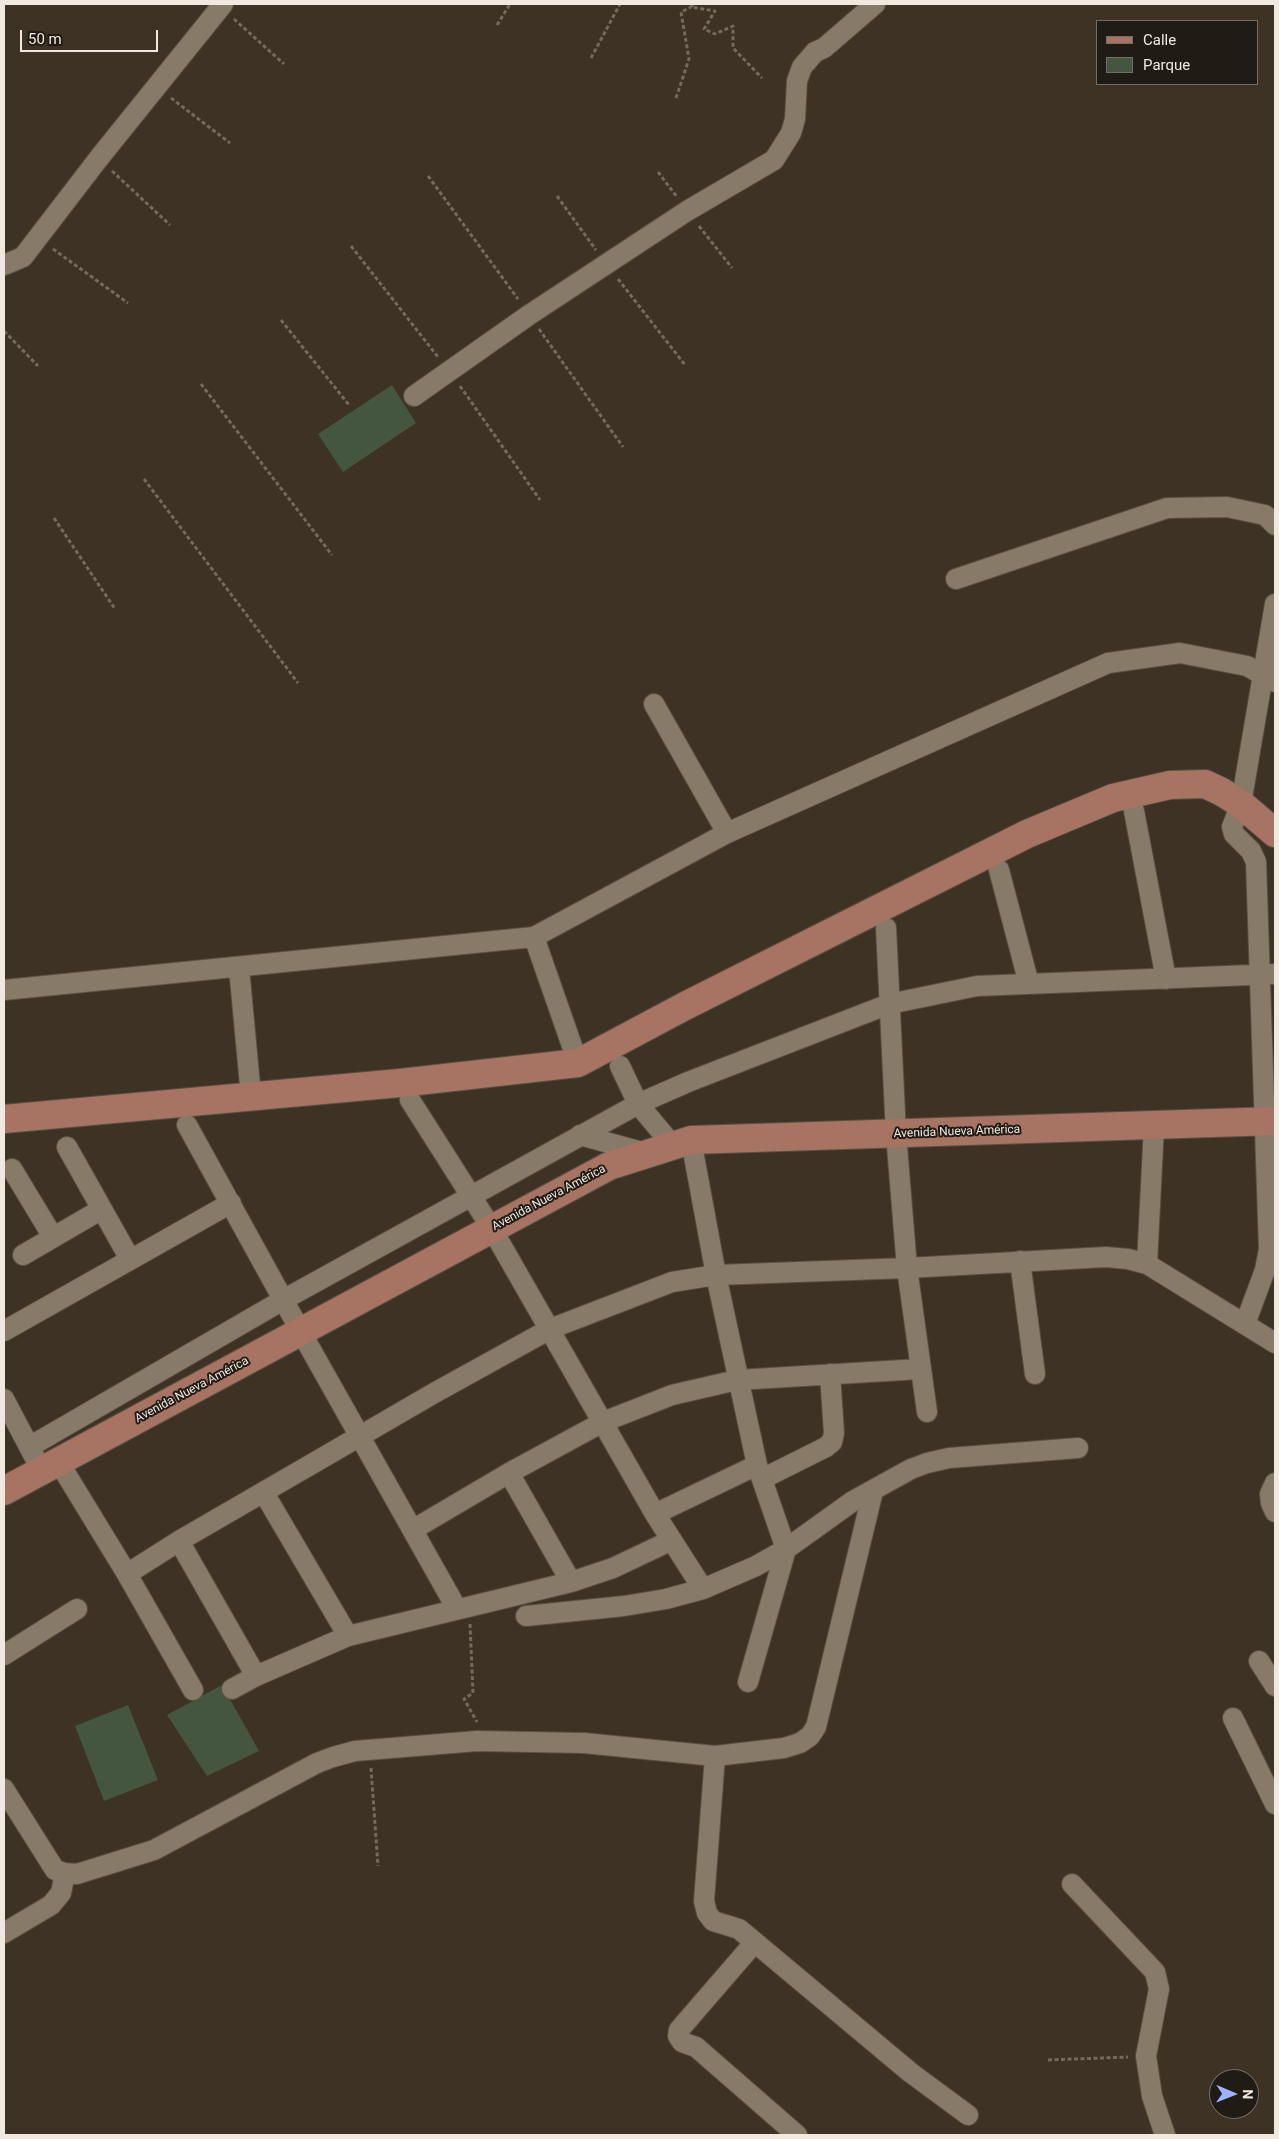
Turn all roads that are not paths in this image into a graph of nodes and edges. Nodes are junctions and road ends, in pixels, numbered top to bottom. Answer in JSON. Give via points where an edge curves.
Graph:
{"nodes":[{"id":1,"x":875,"y":4,"type":"edge"},
{"id":2,"x":222,"y":5,"type":"edge"},
{"id":3,"x":4,"y":265,"type":"edge"},
{"id":4,"x":414,"y":396,"type":"dead end"},
{"id":5,"x":1275,"y":526,"type":"edge"},
{"id":6,"x":956,"y":579,"type":"dead end"},
{"id":7,"x":1275,"y":604,"type":"edge"},
{"id":8,"x":1269,"y":678,"type":"edge"},
{"id":9,"x":654,"y":704,"type":"dead end"},
{"id":10,"x":1240,"y":804,"type":"junction"},
{"id":11,"x":1134,"y":811,"type":"dead end"},
{"id":12,"x":727,"y":833,"type":"junction"},
{"id":13,"x":1275,"y":833,"type":"edge"},
{"id":14,"x":999,"y":870,"type":"dead end"},
{"id":15,"x":886,"y":928,"type":"dead end"},
{"id":16,"x":534,"y":937,"type":"junction"},
{"id":17,"x":239,"y":968,"type":"junction"},
{"id":18,"x":1268,"y":974,"type":"edge"},
{"id":19,"x":1166,"y":979,"type":"junction"},
{"id":20,"x":1029,"y":984,"type":"junction"},
{"id":21,"x":4,"y":990,"type":"edge"},
{"id":22,"x":889,"y":1004,"type":"junction"},
{"id":23,"x":578,"y":1063,"type":"junction"},
{"id":24,"x":620,"y":1066,"type":"dead end"},
{"id":25,"x":251,"y":1096,"type":"junction"},
{"id":26,"x":410,"y":1100,"type":"dead end"},
{"id":27,"x":638,"y":1104,"type":"junction"},
{"id":28,"x":4,"y":1119,"type":"edge"},
{"id":29,"x":1270,"y":1122,"type":"edge"},
{"id":30,"x":187,"y":1125,"type":"dead end"},
{"id":31,"x":1154,"y":1126,"type":"junction"},
{"id":32,"x":896,"y":1134,"type":"junction"},
{"id":33,"x":580,"y":1135,"type":"junction"},
{"id":34,"x":67,"y":1147,"type":"dead end"},
{"id":35,"x":671,"y":1147,"type":"junction"},
{"id":36,"x":12,"y":1169,"type":"dead end"},
{"id":37,"x":470,"y":1195,"type":"junction"},
{"id":38,"x":231,"y":1203,"type":"junction"},
{"id":39,"x":102,"y":1209,"type":"junction"},
{"id":40,"x":492,"y":1229,"type":"junction"},
{"id":41,"x":53,"y":1237,"type":"junction"},
{"id":42,"x":23,"y":1255,"type":"dead end"},
{"id":43,"x":130,"y":1260,"type":"junction"},
{"id":44,"x":1020,"y":1261,"type":"junction"},
{"id":45,"x":1147,"y":1264,"type":"junction"},
{"id":46,"x":906,"y":1268,"type":"junction"},
{"id":47,"x":716,"y":1275,"type":"junction"},
{"id":48,"x":283,"y":1300,"type":"junction"},
{"id":49,"x":1244,"y":1324,"type":"junction"},
{"id":50,"x":550,"y":1328,"type":"junction"},
{"id":51,"x":4,"y":1331,"type":"edge"},
{"id":52,"x":300,"y":1332,"type":"junction"},
{"id":53,"x":1275,"y":1343,"type":"edge"},
{"id":54,"x":920,"y":1369,"type":"junction"},
{"id":55,"x":830,"y":1374,"type":"junction"},
{"id":56,"x":1035,"y":1374,"type":"dead end"},
{"id":57,"x":737,"y":1380,"type":"junction"},
{"id":58,"x":4,"y":1399,"type":"edge"},
{"id":59,"x":926,"y":1412,"type":"dead end"},
{"id":60,"x":603,"y":1422,"type":"junction"},
{"id":61,"x":360,"y":1436,"type":"junction"},
{"id":62,"x":29,"y":1447,"type":"junction"},
{"id":63,"x":1078,"y":1448,"type":"dead end"},
{"id":64,"x":50,"y":1466,"type":"junction"},
{"id":65,"x":759,"y":1472,"type":"junction"},
{"id":66,"x":509,"y":1473,"type":"junction"},
{"id":67,"x":1275,"y":1483,"type":"edge"},
{"id":68,"x":4,"y":1491,"type":"edge"},
{"id":69,"x":874,"y":1491,"type":"junction"},
{"id":70,"x":264,"y":1493,"type":"junction"},
{"id":71,"x":1275,"y":1512,"type":"edge"},
{"id":72,"x":656,"y":1514,"type":"junction"},
{"id":73,"x":414,"y":1530,"type":"junction"},
{"id":74,"x":672,"y":1540,"type":"junction"},
{"id":75,"x":179,"y":1541,"type":"junction"},
{"id":76,"x":786,"y":1549,"type":"junction"},
{"id":77,"x":127,"y":1574,"type":"junction"},
{"id":78,"x":571,"y":1582,"type":"junction"},
{"id":79,"x":704,"y":1589,"type":"junction"},
{"id":80,"x":463,"y":1608,"type":"junction"},
{"id":81,"x":77,"y":1609,"type":"dead end"},
{"id":82,"x":526,"y":1616,"type":"dead end"},
{"id":83,"x":348,"y":1636,"type":"junction"},
{"id":84,"x":4,"y":1655,"type":"edge"},
{"id":85,"x":1259,"y":1661,"type":"dead end"},
{"id":86,"x":256,"y":1676,"type":"junction"},
{"id":87,"x":748,"y":1682,"type":"dead end"},
{"id":88,"x":1275,"y":1686,"type":"edge"},
{"id":89,"x":232,"y":1689,"type":"dead end"},
{"id":90,"x":193,"y":1690,"type":"dead end"},
{"id":91,"x":1233,"y":1718,"type":"dead end"},
{"id":92,"x":715,"y":1756,"type":"junction"},
{"id":93,"x":4,"y":1789,"type":"edge"},
{"id":94,"x":1275,"y":1804,"type":"edge"},
{"id":95,"x":11,"y":1817,"type":"edge"},
{"id":96,"x":65,"y":1873,"type":"junction"},
{"id":97,"x":1072,"y":1884,"type":"dead end"},
{"id":98,"x":4,"y":1933,"type":"edge"},
{"id":99,"x":755,"y":1942,"type":"junction"},
{"id":100,"x":968,"y":2115,"type":"dead end"},
{"id":101,"x":797,"y":2135,"type":"edge"},
{"id":102,"x":1165,"y":2135,"type":"edge"}],
"edges":[{"from":1,"to":4,"type":"street","via":[[802,67],[797,81],[795,119],[784,148],[774,160],[687,211]]},
{"from":2,"to":3,"type":"street","via":[[39,238],[23,257]]},
{"from":5,"to":6,"type":"street","via":[[1265,515],[1226,507],[1167,508]]},
{"from":7,"to":8,"type":"street"},
{"from":8,"to":10,"type":"street"},
{"from":8,"to":12,"type":"street","via":[[1247,666],[1180,653],[1108,664]]},
{"from":9,"to":12,"type":"street"},
{"from":10,"to":13,"type":"street"},
{"from":10,"to":18,"type":"street","via":[[1232,827],[1256,862]]},
{"from":10,"to":23,"type":"street","via":[[1205,784],[1170,785],[1114,798],[1027,834]]},
{"from":11,"to":19,"type":"street"},
{"from":12,"to":16,"type":"street"},
{"from":14,"to":20,"type":"street"},
{"from":15,"to":22,"type":"street"},
{"from":16,"to":17,"type":"street"},
{"from":16,"to":23,"type":"street"},
{"from":17,"to":21,"type":"street"},
{"from":17,"to":25,"type":"street"},
{"from":18,"to":19,"type":"street"},
{"from":18,"to":29,"type":"street"},
{"from":19,"to":20,"type":"street"},
{"from":20,"to":22,"type":"street","via":[[977,986]]},
{"from":22,"to":27,"type":"street"},
{"from":22,"to":32,"type":"street"},
{"from":23,"to":25,"type":"street"},
{"from":24,"to":27,"type":"street"},
{"from":25,"to":28,"type":"street"},
{"from":26,"to":37,"type":"street"},
{"from":27,"to":33,"type":"street"},
{"from":27,"to":35,"type":"street"},
{"from":29,"to":31,"type":"street","name":"Avenida Nueva América"},
{"from":29,"to":49,"type":"street","via":[[1269,1249],[1265,1270]]},
{"from":30,"to":38,"type":"street"},
{"from":31,"to":32,"type":"street","name":"Avenida Nueva América"},
{"from":31,"to":45,"type":"street"},
{"from":32,"to":35,"type":"street","name":"Avenida Nueva América"},
{"from":32,"to":46,"type":"street"},
{"from":33,"to":35,"type":"street"},
{"from":33,"to":37,"type":"street"},
{"from":34,"to":39,"type":"street"},
{"from":35,"to":40,"type":"street","name":"Avenida Nueva América","via":[[609,1166]]},
{"from":35,"to":47,"type":"street"},
{"from":36,"to":41,"type":"street"},
{"from":37,"to":40,"type":"street"},
{"from":37,"to":48,"type":"street"},
{"from":38,"to":43,"type":"street"},
{"from":38,"to":48,"type":"street"},
{"from":39,"to":41,"type":"street"},
{"from":39,"to":43,"type":"street"},
{"from":40,"to":50,"type":"street"},
{"from":40,"to":52,"type":"street","name":"Avenida Nueva América"},
{"from":41,"to":42,"type":"street"},
{"from":43,"to":51,"type":"street"},
{"from":44,"to":45,"type":"street","via":[[1106,1257]]},
{"from":44,"to":46,"type":"street"},
{"from":44,"to":56,"type":"street"},
{"from":45,"to":49,"type":"street"},
{"from":46,"to":47,"type":"street"},
{"from":46,"to":54,"type":"street"},
{"from":47,"to":50,"type":"street","via":[[656,1287]]},
{"from":47,"to":57,"type":"street"},
{"from":48,"to":52,"type":"street"},
{"from":48,"to":62,"type":"street"},
{"from":49,"to":53,"type":"street"},
{"from":50,"to":60,"type":"street"},
{"from":50,"to":61,"type":"street"},
{"from":52,"to":61,"type":"street"},
{"from":52,"to":64,"type":"street","name":"Avenida Nueva América"},
{"from":54,"to":55,"type":"street"},
{"from":54,"to":59,"type":"street"},
{"from":55,"to":57,"type":"street"},
{"from":55,"to":65,"type":"street","via":[[832,1442],[826,1448]]},
{"from":57,"to":60,"type":"street","via":[[672,1395]]},
{"from":57,"to":65,"type":"street"},
{"from":58,"to":62,"type":"street"},
{"from":60,"to":66,"type":"street"},
{"from":60,"to":72,"type":"street"},
{"from":61,"to":70,"type":"street"},
{"from":61,"to":73,"type":"street"},
{"from":62,"to":64,"type":"street"},
{"from":63,"to":69,"type":"street","via":[[949,1458],[911,1469]]},
{"from":64,"to":68,"type":"street","name":"Avenida Nueva América"},
{"from":64,"to":77,"type":"street"},
{"from":65,"to":72,"type":"street"},
{"from":65,"to":76,"type":"street"},
{"from":66,"to":73,"type":"street"},
{"from":66,"to":78,"type":"street"},
{"from":67,"to":71,"type":"street","via":[[1270,1494]]},
{"from":69,"to":76,"type":"street","via":[[834,1514]]},
{"from":69,"to":92,"type":"street","via":[[816,1727],[800,1743],[784,1748]]},
{"from":70,"to":75,"type":"street"},
{"from":70,"to":83,"type":"street"},
{"from":72,"to":74,"type":"street"},
{"from":73,"to":80,"type":"street"},
{"from":74,"to":78,"type":"street","via":[[614,1568]]},
{"from":74,"to":79,"type":"street"},
{"from":75,"to":77,"type":"street"},
{"from":75,"to":86,"type":"street"},
{"from":76,"to":79,"type":"street"},
{"from":76,"to":87,"type":"street"},
{"from":77,"to":90,"type":"street"},
{"from":78,"to":80,"type":"street"},
{"from":79,"to":82,"type":"street","via":[[624,1606]]},
{"from":80,"to":83,"type":"street"},
{"from":81,"to":84,"type":"street"},
{"from":83,"to":86,"type":"street"},
{"from":85,"to":88,"type":"street"},
{"from":86,"to":89,"type":"street"},
{"from":91,"to":94,"type":"street"},
{"from":92,"to":96,"type":"street","via":[[584,1743],[485,1741],[355,1751],[317,1763],[154,1850],[77,1874]]},
{"from":92,"to":99,"type":"street","via":[[704,1901],[707,1914],[714,1921],[739,1929]]},
{"from":93,"to":95,"type":"street"},
{"from":95,"to":96,"type":"street","via":[[55,1870]]},
{"from":96,"to":98,"type":"street","via":[[61,1893],[51,1905]]},
{"from":97,"to":102,"type":"street","via":[[1155,1972],[1159,1989],[1146,2056],[1152,2096]]},
{"from":99,"to":100,"type":"street","via":[[911,2073]]},
{"from":99,"to":101,"type":"street","via":[[679,2030],[678,2036],[682,2042],[696,2047]]}]}
